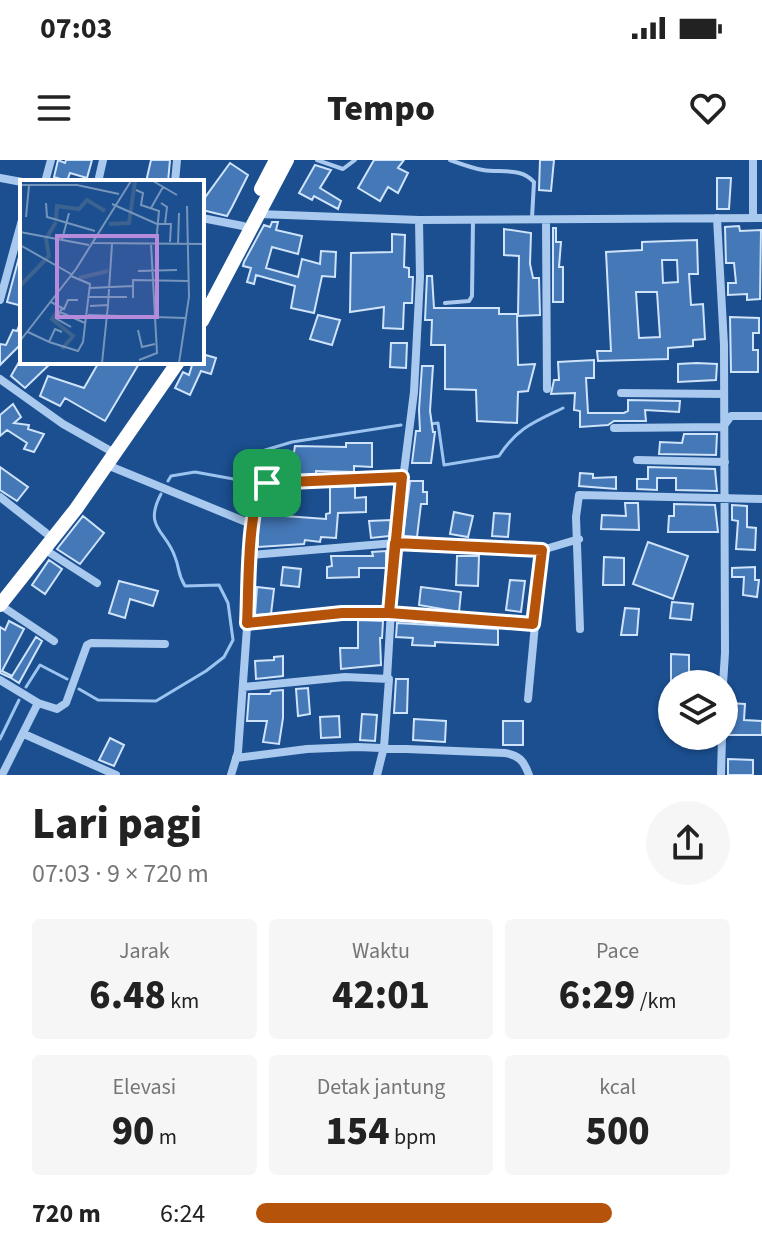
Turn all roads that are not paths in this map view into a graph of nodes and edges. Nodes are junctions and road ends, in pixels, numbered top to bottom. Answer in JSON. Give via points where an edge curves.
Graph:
{"nodes":[{"id":1,"x":51,"y":160,"type":"edge"},
{"id":2,"x":103,"y":160,"type":"edge"},
{"id":3,"x":177,"y":160,"type":"edge"},
{"id":4,"x":276,"y":160,"type":"edge"},
{"id":5,"x":287,"y":160,"type":"edge"},
{"id":6,"x":317,"y":160,"type":"edge"},
{"id":7,"x":355,"y":160,"type":"edge"},
{"id":8,"x":450,"y":160,"type":"edge"},
{"id":9,"x":753,"y":160,"type":"edge"},
{"id":10,"x":0,"y":178,"type":"edge"},
{"id":11,"x":46,"y":180,"type":"edge"},
{"id":12,"x":98,"y":180,"type":"edge"},
{"id":13,"x":175,"y":180,"type":"edge"},
{"id":14,"x":20,"y":182,"type":"edge"},
{"id":15,"x":259,"y":214,"type":"junction"},
{"id":16,"x":204,"y":218,"type":"edge"},
{"id":17,"x":717,"y":218,"type":"junction"},
{"id":18,"x":758,"y":218,"type":"edge"},
{"id":19,"x":419,"y":220,"type":"junction"},
{"id":20,"x":473,"y":220,"type":"junction"},
{"id":21,"x":532,"y":220,"type":"junction"},
{"id":22,"x":546,"y":221,"type":"junction"},
{"id":23,"x":243,"y":226,"type":"junction"},
{"id":24,"x":20,"y":227,"type":"edge"},
{"id":25,"x":204,"y":299,"type":"edge"},
{"id":26,"x":0,"y":300,"type":"edge"},
{"id":27,"x":445,"y":303,"type":"dead end"},
{"id":28,"x":204,"y":317,"type":"edge"},
{"id":29,"x":166,"y":364,"type":"edge"},
{"id":30,"x":177,"y":364,"type":"edge"},
{"id":31,"x":0,"y":379,"type":"edge"},
{"id":32,"x":547,"y":389,"type":"dead end"},
{"id":33,"x":621,"y":393,"type":"dead end"},
{"id":34,"x":724,"y":394,"type":"junction"},
{"id":35,"x":762,"y":416,"type":"edge"},
{"id":36,"x":723,"y":427,"type":"junction"},
{"id":37,"x":614,"y":428,"type":"dead end"},
{"id":38,"x":108,"y":457,"type":"junction"},
{"id":39,"x":637,"y":460,"type":"dead end"},
{"id":40,"x":725,"y":462,"type":"junction"},
{"id":41,"x":402,"y":477,"type":"junction"},
{"id":42,"x":0,"y":497,"type":"edge"},
{"id":43,"x":724,"y":499,"type":"junction"},
{"id":44,"x":762,"y":499,"type":"edge"},
{"id":45,"x":251,"y":524,"type":"junction"},
{"id":46,"x":46,"y":533,"type":"junction"},
{"id":47,"x":579,"y":539,"type":"junction"},
{"id":48,"x":395,"y":543,"type":"junction"},
{"id":49,"x":44,"y":549,"type":"junction"},
{"id":50,"x":542,"y":550,"type":"junction"},
{"id":51,"x":251,"y":555,"type":"junction"},
{"id":52,"x":97,"y":583,"type":"dead end"},
{"id":53,"x":0,"y":589,"type":"edge"},
{"id":54,"x":0,"y":605,"type":"edge"},
{"id":55,"x":389,"y":613,"type":"junction"},
{"id":56,"x":247,"y":623,"type":"junction"},
{"id":57,"x":533,"y":624,"type":"junction"},
{"id":58,"x":580,"y":629,"type":"dead end"},
{"id":59,"x":54,"y":641,"type":"dead end"},
{"id":60,"x":165,"y":644,"type":"dead end"},
{"id":61,"x":724,"y":670,"type":"edge"},
{"id":62,"x":387,"y":678,"type":"junction"},
{"id":63,"x":0,"y":680,"type":"edge"},
{"id":64,"x":243,"y":687,"type":"junction"},
{"id":65,"x":528,"y":699,"type":"dead end"},
{"id":66,"x":38,"y":703,"type":"junction"},
{"id":67,"x":24,"y":734,"type":"junction"},
{"id":68,"x":384,"y":747,"type":"junction"},
{"id":69,"x":722,"y":750,"type":"edge"},
{"id":70,"x":236,"y":758,"type":"junction"},
{"id":71,"x":2,"y":775,"type":"edge"},
{"id":72,"x":116,"y":775,"type":"edge"},
{"id":73,"x":231,"y":775,"type":"edge"},
{"id":74,"x":377,"y":775,"type":"edge"},
{"id":75,"x":529,"y":775,"type":"edge"},
{"id":76,"x":721,"y":775,"type":"edge"}],
"edges":[{"from":1,"to":11,"type":"street"},
{"from":2,"to":12,"type":"street"},
{"from":3,"to":13,"type":"street"},
{"from":4,"to":23,"type":"highway"},
{"from":5,"to":15,"type":"highway"},
{"from":6,"to":7,"type":"lane","via":[[343,169]]},
{"from":8,"to":21,"type":"lane","via":[[532,178]]},
{"from":9,"to":18,"type":"street"},
{"from":10,"to":14,"type":"street"},
{"from":15,"to":19,"type":"street"},
{"from":15,"to":28,"type":"highway"},
{"from":16,"to":23,"type":"street"},
{"from":17,"to":18,"type":"street"},
{"from":17,"to":22,"type":"street"},
{"from":17,"to":34,"type":"street"},
{"from":19,"to":20,"type":"street"},
{"from":19,"to":41,"type":"street","via":[[414,392]]},
{"from":20,"to":21,"type":"street"},
{"from":20,"to":27,"type":"lane","via":[[472,296],[469,301]]},
{"from":21,"to":22,"type":"street"},
{"from":22,"to":32,"type":"street"},
{"from":23,"to":25,"type":"highway"},
{"from":24,"to":26,"type":"street"},
{"from":29,"to":38,"type":"highway"},
{"from":30,"to":38,"type":"highway"},
{"from":31,"to":38,"type":"street"},
{"from":33,"to":34,"type":"street"},
{"from":34,"to":36,"type":"street"},
{"from":35,"to":36,"type":"street","via":[[731,416]]},
{"from":36,"to":37,"type":"street"},
{"from":36,"to":40,"type":"street"},
{"from":38,"to":45,"type":"street"},
{"from":38,"to":46,"type":"highway"},
{"from":38,"to":49,"type":"highway"},
{"from":39,"to":40,"type":"street"},
{"from":40,"to":43,"type":"street"},
{"from":41,"to":45,"type":"street","via":[[267,483],[259,489]]},
{"from":41,"to":48,"type":"street"},
{"from":42,"to":46,"type":"street"},
{"from":43,"to":44,"type":"street"},
{"from":43,"to":47,"type":"street","via":[[579,495]]},
{"from":43,"to":61,"type":"street"},
{"from":45,"to":51,"type":"street"},
{"from":46,"to":53,"type":"highway"},
{"from":47,"to":50,"type":"street"},
{"from":47,"to":58,"type":"street"},
{"from":48,"to":50,"type":"street"},
{"from":48,"to":51,"type":"street"},
{"from":48,"to":55,"type":"street"},
{"from":49,"to":52,"type":"street"},
{"from":49,"to":54,"type":"highway"},
{"from":50,"to":57,"type":"street"},
{"from":51,"to":56,"type":"street"},
{"from":54,"to":59,"type":"street"},
{"from":55,"to":56,"type":"street"},
{"from":55,"to":57,"type":"street"},
{"from":55,"to":62,"type":"street"},
{"from":56,"to":64,"type":"street"},
{"from":57,"to":65,"type":"street"},
{"from":60,"to":66,"type":"street","via":[[91,643],[64,706],[53,709]]},
{"from":62,"to":64,"type":"street"},
{"from":62,"to":68,"type":"street"},
{"from":63,"to":66,"type":"street"},
{"from":64,"to":70,"type":"street"},
{"from":66,"to":67,"type":"street"},
{"from":67,"to":71,"type":"street"},
{"from":67,"to":72,"type":"street"},
{"from":68,"to":70,"type":"street"},
{"from":68,"to":74,"type":"street"},
{"from":68,"to":75,"type":"street","via":[[512,754],[523,761]]},
{"from":69,"to":76,"type":"street"},
{"from":70,"to":73,"type":"street"}]}
